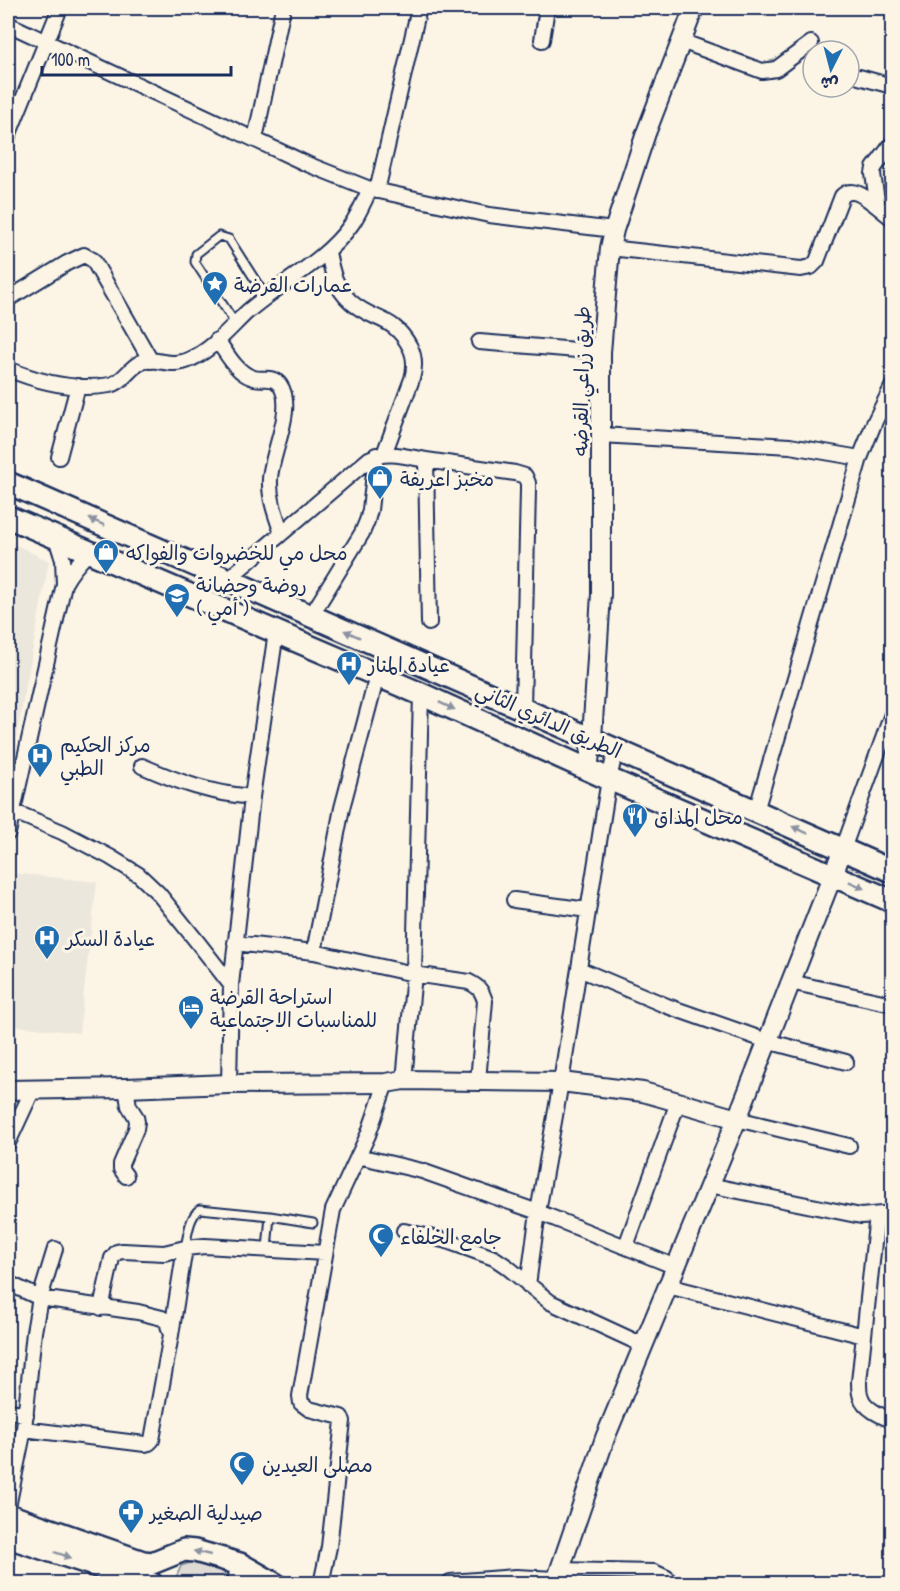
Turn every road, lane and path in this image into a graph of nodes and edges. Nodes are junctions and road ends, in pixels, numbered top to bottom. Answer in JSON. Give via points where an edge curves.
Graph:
{"nodes":[{"id":1,"x":60,"y":8,"type":"edge"},
{"id":2,"x":283,"y":8,"type":"edge"},
{"id":3,"x":419,"y":8,"type":"edge"},
{"id":4,"x":547,"y":8,"type":"edge"},
{"id":5,"x":694,"y":8,"type":"edge"},
{"id":6,"x":8,"y":24,"type":"edge"},
{"id":7,"x":542,"y":40,"type":"dead end"},
{"id":8,"x":46,"y":41,"type":"junction"},
{"id":9,"x":681,"y":41,"type":"junction"},
{"id":10,"x":801,"y":51,"type":"edge"},
{"id":11,"x":861,"y":78,"type":"edge"},
{"id":12,"x":892,"y":86,"type":"edge"},
{"id":13,"x":8,"y":136,"type":"edge"},
{"id":14,"x":255,"y":139,"type":"junction"},
{"id":15,"x":892,"y":144,"type":"edge"},
{"id":16,"x":374,"y":190,"type":"junction"},
{"id":17,"x":878,"y":207,"type":"junction"},
{"id":18,"x":892,"y":218,"type":"edge"},
{"id":19,"x":614,"y":230,"type":"junction"},
{"id":20,"x":610,"y":248,"type":"junction"},
{"id":21,"x":328,"y":252,"type":"junction"},
{"id":22,"x":266,"y":297,"type":"junction"},
{"id":23,"x":8,"y":299,"type":"edge"},
{"id":24,"x":235,"y":323,"type":"junction"},
{"id":25,"x":217,"y":340,"type":"junction"},
{"id":26,"x":479,"y":342,"type":"dead end"},
{"id":27,"x":601,"y":352,"type":"junction"},
{"id":28,"x":151,"y":361,"type":"junction"},
{"id":29,"x":8,"y":369,"type":"edge"},
{"id":30,"x":78,"y":386,"type":"junction"},
{"id":31,"x":892,"y":387,"type":"edge"},
{"id":32,"x":601,"y":435,"type":"junction"},
{"id":33,"x":380,"y":454,"type":"junction"},
{"id":34,"x":59,"y":457,"type":"dead end"},
{"id":35,"x":860,"y":458,"type":"junction"},
{"id":36,"x":426,"y":460,"type":"junction"},
{"id":37,"x":8,"y":483,"type":"edge"},
{"id":38,"x":8,"y":517,"type":"edge"},
{"id":39,"x":282,"y":533,"type":"junction"},
{"id":40,"x":56,"y":538,"type":"junction"},
{"id":41,"x":90,"y":552,"type":"junction"},
{"id":42,"x":228,"y":579,"type":"junction"},
{"id":43,"x":64,"y":584,"type":"junction"},
{"id":44,"x":311,"y":616,"type":"junction"},
{"id":45,"x":429,"y":623,"type":"dead end"},
{"id":46,"x":276,"y":632,"type":"junction"},
{"id":47,"x":377,"y":676,"type":"junction"},
{"id":48,"x":421,"y":694,"type":"junction"},
{"id":49,"x":523,"y":708,"type":"junction"},
{"id":50,"x":892,"y":714,"type":"edge"},
{"id":51,"x":592,"y":738,"type":"junction"},
{"id":52,"x":616,"y":749,"type":"junction"},
{"id":53,"x":142,"y":766,"type":"dead end"},
{"id":54,"x":588,"y":770,"type":"junction"},
{"id":55,"x":609,"y":779,"type":"junction"},
{"id":56,"x":252,"y":797,"type":"junction"},
{"id":57,"x":12,"y":811,"type":"junction"},
{"id":58,"x":756,"y":811,"type":"junction"},
{"id":59,"x":8,"y":832,"type":"edge"},
{"id":60,"x":843,"y":849,"type":"junction"},
{"id":61,"x":892,"y":871,"type":"edge"},
{"id":62,"x":832,"y":874,"type":"junction"},
{"id":63,"x":514,"y":900,"type":"dead end"},
{"id":64,"x":892,"y":901,"type":"edge"},
{"id":65,"x":588,"y":910,"type":"junction"},
{"id":66,"x":235,"y":943,"type":"junction"},
{"id":67,"x":314,"y":952,"type":"junction"},
{"id":68,"x":579,"y":969,"type":"junction"},
{"id":69,"x":414,"y":974,"type":"junction"},
{"id":70,"x":790,"y":982,"type":"junction"},
{"id":71,"x":231,"y":985,"type":"junction"},
{"id":72,"x":892,"y":1004,"type":"edge"},
{"id":73,"x":767,"y":1041,"type":"junction"},
{"id":74,"x":846,"y":1062,"type":"dead end"},
{"id":75,"x":478,"y":1081,"type":"junction"},
{"id":76,"x":395,"y":1082,"type":"junction"},
{"id":77,"x":561,"y":1082,"type":"junction"},
{"id":78,"x":229,"y":1084,"type":"junction"},
{"id":79,"x":126,"y":1088,"type":"junction"},
{"id":80,"x":33,"y":1089,"type":"junction"},
{"id":81,"x":8,"y":1090,"type":"edge"},
{"id":82,"x":678,"y":1102,"type":"junction"},
{"id":83,"x":737,"y":1119,"type":"junction"},
{"id":84,"x":8,"y":1143,"type":"edge"},
{"id":85,"x":849,"y":1146,"type":"dead end"},
{"id":86,"x":358,"y":1156,"type":"junction"},
{"id":87,"x":126,"y":1176,"type":"dead end"},
{"id":88,"x":709,"y":1185,"type":"junction"},
{"id":89,"x":538,"y":1212,"type":"junction"},
{"id":90,"x":892,"y":1213,"type":"edge"},
{"id":91,"x":877,"y":1215,"type":"junction"},
{"id":92,"x":270,"y":1216,"type":"junction"},
{"id":93,"x":313,"y":1223,"type":"dead end"},
{"id":94,"x":404,"y":1231,"type":"dead end"},
{"id":95,"x":627,"y":1246,"type":"junction"},
{"id":96,"x":185,"y":1248,"type":"junction"},
{"id":97,"x":55,"y":1249,"type":"dead end"},
{"id":98,"x":267,"y":1249,"type":"junction"},
{"id":99,"x":326,"y":1253,"type":"junction"},
{"id":100,"x":676,"y":1267,"type":"junction"},
{"id":101,"x":8,"y":1283,"type":"edge"},
{"id":102,"x":528,"y":1285,"type":"junction"},
{"id":103,"x":668,"y":1286,"type":"junction"},
{"id":104,"x":40,"y":1298,"type":"junction"},
{"id":105,"x":101,"y":1308,"type":"junction"},
{"id":106,"x":171,"y":1335,"type":"junction"},
{"id":107,"x":864,"y":1336,"type":"junction"},
{"id":108,"x":643,"y":1345,"type":"junction"},
{"id":109,"x":8,"y":1410,"type":"edge"},
{"id":110,"x":26,"y":1415,"type":"junction"},
{"id":111,"x":892,"y":1420,"type":"edge"},
{"id":112,"x":24,"y":1430,"type":"junction"},
{"id":113,"x":8,"y":1507,"type":"edge"},
{"id":114,"x":8,"y":1515,"type":"edge"},
{"id":115,"x":8,"y":1537,"type":"edge"},
{"id":116,"x":239,"y":1574,"type":"edge"},
{"id":117,"x":557,"y":1577,"type":"edge"},
{"id":118,"x":150,"y":1578,"type":"edge"},
{"id":119,"x":450,"y":1582,"type":"dead end"},
{"id":120,"x":275,"y":1584,"type":"edge"},
{"id":121,"x":321,"y":1584,"type":"edge"},
{"id":122,"x":669,"y":1584,"type":"edge"}],
"edges":[{"from":1,"to":8,"type":"street"},
{"from":2,"to":14,"type":"street"},
{"from":3,"to":16,"type":"street"},
{"from":4,"to":7,"type":"street"},
{"from":5,"to":9,"type":"street","name":"طريق زراعي القرضه"},
{"from":6,"to":8,"type":"street"},
{"from":8,"to":13,"type":"street"},
{"from":8,"to":14,"type":"street"},
{"from":9,"to":10,"type":"street","via":[[762,71],[776,69]]},
{"from":9,"to":19,"type":"street","name":"طريق زراعي القرضه"},
{"from":11,"to":12,"type":"street"},
{"from":14,"to":16,"type":"street"},
{"from":15,"to":17,"type":"street","via":[[874,168]]},
{"from":16,"to":19,"type":"street","via":[[489,215]]},
{"from":16,"to":21,"type":"street"},
{"from":17,"to":18,"type":"street"},
{"from":17,"to":20,"type":"street","via":[[854,192],[842,196],[817,261],[801,269]]},
{"from":19,"to":20,"type":"street","name":"طريق زراعي القرضه"},
{"from":20,"to":27,"type":"street","name":"طريق زراعي القرضه"},
{"from":21,"to":22,"type":"street"},
{"from":21,"to":33,"type":"street","via":[[336,284],[343,293],[353,304],[399,330],[414,358],[412,379]]},
{"from":22,"to":24,"type":"street"},
{"from":22,"to":24,"type":"lane","via":[[226,237],[219,236],[196,254],[195,262]]},
{"from":23,"to":28,"type":"street","via":[[84,255],[93,260]]},
{"from":24,"to":25,"type":"street"},
{"from":25,"to":28,"type":"street","via":[[192,359],[175,363]]},
{"from":25,"to":39,"type":"street","via":[[246,375],[275,380],[284,393],[284,413],[270,480],[273,508]]},
{"from":26,"to":27,"type":"street"},
{"from":27,"to":32,"type":"street","name":"طريق زراعي القرضه"},
{"from":28,"to":30,"type":"street","via":[[139,363],[112,385]]},
{"from":29,"to":30,"type":"street","via":[[31,378]]},
{"from":30,"to":34,"type":"street"},
{"from":31,"to":35,"type":"street"},
{"from":32,"to":35,"type":"street","via":[[790,446]]},
{"from":32,"to":51,"type":"street","name":"طريق زراعي القرضه","via":[[601,594]]},
{"from":33,"to":36,"type":"street"},
{"from":33,"to":39,"type":"street","via":[[369,459]]},
{"from":33,"to":44,"type":"street","via":[[368,521]]},
{"from":35,"to":58,"type":"street"},
{"from":36,"to":45,"type":"street"},
{"from":36,"to":49,"type":"street","via":[[515,473],[525,476],[528,483]]},
{"from":42,"to":37,"type":"main road","name":"الطريق الدائري الثاني","one_way":true},
{"from":38,"to":40,"type":"main road","name":"الطريق الدائري الثاني"},
{"from":39,"to":42,"type":"street"},
{"from":40,"to":41,"type":"main road","name":"الطريق الدائري الثاني"},
{"from":40,"to":43,"type":"street","via":[[63,560]]},
{"from":41,"to":43,"type":"street"},
{"from":41,"to":46,"type":"main road","name":"الطريق الدائري الثاني"},
{"from":42,"to":44,"type":"main road","name":"الطريق الدائري الثاني"},
{"from":43,"to":57,"type":"street"},
{"from":49,"to":44,"type":"main road","name":"الطريق الدائري الثاني","one_way":true},
{"from":46,"to":47,"type":"main road","name":"الطريق الدائري الثاني"},
{"from":46,"to":56,"type":"street"},
{"from":47,"to":48,"type":"main road","name":"الطريق الدائري الثاني"},
{"from":47,"to":67,"type":"street","via":[[342,808]]},
{"from":48,"to":54,"type":"main road","name":"الطريق الدائري الثاني","one_way":true},
{"from":48,"to":69,"type":"street"},
{"from":49,"to":51,"type":"main road","name":"الطريق الدائري الثاني"},
{"from":50,"to":60,"type":"street"},
{"from":51,"to":52,"type":"main road","name":"الطريق الدائري الثاني"},
{"from":51,"to":54,"type":"street","name":"طريق زراعي القرضه"},
{"from":52,"to":55,"type":"street"},
{"from":52,"to":58,"type":"main road","name":"الطريق الدائري الثاني"},
{"from":53,"to":56,"type":"street","via":[[198,789]]},
{"from":54,"to":55,"type":"main road","name":"الطريق الدائري الثاني"},
{"from":55,"to":62,"type":"main road","name":"الطريق الدائري الثاني"},
{"from":55,"to":65,"type":"street"},
{"from":56,"to":66,"type":"street"},
{"from":57,"to":59,"type":"street"},
{"from":57,"to":71,"type":"street","via":[[62,832],[139,875],[158,892]]},
{"from":60,"to":58,"type":"main road","name":"الطريق الدائري الثاني","one_way":true},
{"from":60,"to":61,"type":"main road","name":"الطريق الدائري الثاني"},
{"from":60,"to":62,"type":"street"},
{"from":62,"to":64,"type":"main road","name":"الطريق الدائري الثاني","one_way":true},
{"from":62,"to":70,"type":"street"},
{"from":63,"to":65,"type":"street"},
{"from":65,"to":68,"type":"street"},
{"from":66,"to":67,"type":"street"},
{"from":66,"to":71,"type":"street"},
{"from":67,"to":69,"type":"street"},
{"from":68,"to":73,"type":"street","via":[[667,1006]]},
{"from":68,"to":77,"type":"street"},
{"from":69,"to":75,"type":"street","via":[[469,982],[482,991]]},
{"from":69,"to":76,"type":"street"},
{"from":70,"to":72,"type":"street"},
{"from":70,"to":73,"type":"street"},
{"from":71,"to":78,"type":"street"},
{"from":73,"to":74,"type":"street"},
{"from":73,"to":83,"type":"street"},
{"from":75,"to":76,"type":"street"},
{"from":75,"to":77,"type":"street"},
{"from":76,"to":78,"type":"street"},
{"from":76,"to":86,"type":"street"},
{"from":77,"to":82,"type":"street","via":[[643,1092]]},
{"from":77,"to":89,"type":"street"},
{"from":78,"to":79,"type":"street"},
{"from":79,"to":80,"type":"street"},
{"from":79,"to":87,"type":"street","via":[[128,1104],[137,1122],[121,1164]]},
{"from":80,"to":81,"type":"street"},
{"from":80,"to":84,"type":"street"},
{"from":82,"to":83,"type":"street"},
{"from":82,"to":95,"type":"street"},
{"from":83,"to":85,"type":"street"},
{"from":83,"to":88,"type":"street"},
{"from":86,"to":89,"type":"street","via":[[422,1172]]},
{"from":86,"to":99,"type":"street","via":[[336,1200]]},
{"from":88,"to":91,"type":"street","via":[[861,1216]]},
{"from":88,"to":100,"type":"street"},
{"from":89,"to":95,"type":"street"},
{"from":89,"to":102,"type":"street"},
{"from":90,"to":91,"type":"street"},
{"from":91,"to":107,"type":"street"},
{"from":92,"to":93,"type":"lane"},
{"from":92,"to":96,"type":"lane","via":[[200,1209],[192,1218]]},
{"from":92,"to":98,"type":"lane"},
{"from":94,"to":102,"type":"street","via":[[494,1258]]},
{"from":95,"to":100,"type":"street"},
{"from":96,"to":98,"type":"street"},
{"from":96,"to":105,"type":"street","via":[[164,1253],[117,1252],[112,1258]]},
{"from":96,"to":106,"type":"street"},
{"from":97,"to":104,"type":"street"},
{"from":98,"to":99,"type":"street"},
{"from":99,"to":121,"type":"street","via":[[300,1396],[301,1403],[309,1409],[344,1421]]},
{"from":100,"to":103,"type":"street"},
{"from":101,"to":104,"type":"street"},
{"from":102,"to":108,"type":"street","via":[[559,1308]]},
{"from":103,"to":107,"type":"street"},
{"from":103,"to":108,"type":"street"},
{"from":104,"to":105,"type":"street"},
{"from":104,"to":110,"type":"street"},
{"from":105,"to":106,"type":"street","via":[[162,1318],[168,1322]]},
{"from":106,"to":112,"type":"street","via":[[149,1443]]},
{"from":107,"to":111,"type":"street","via":[[861,1399]]},
{"from":108,"to":117,"type":"street","via":[[605,1438]]},
{"from":109,"to":110,"type":"street"},
{"from":110,"to":112,"type":"street"},
{"from":112,"to":113,"type":"street"},
{"from":114,"to":118,"type":"main road","via":[[143,1562]]},
{"from":115,"to":118,"type":"main road","one_way":true},
{"from":116,"to":118,"type":"main road","one_way":true,"via":[[195,1551],[184,1550]]},
{"from":116,"to":120,"type":"main road"},
{"from":117,"to":119,"type":"street"},
{"from":117,"to":122,"type":"street","via":[[654,1572],[667,1578]]}]}
